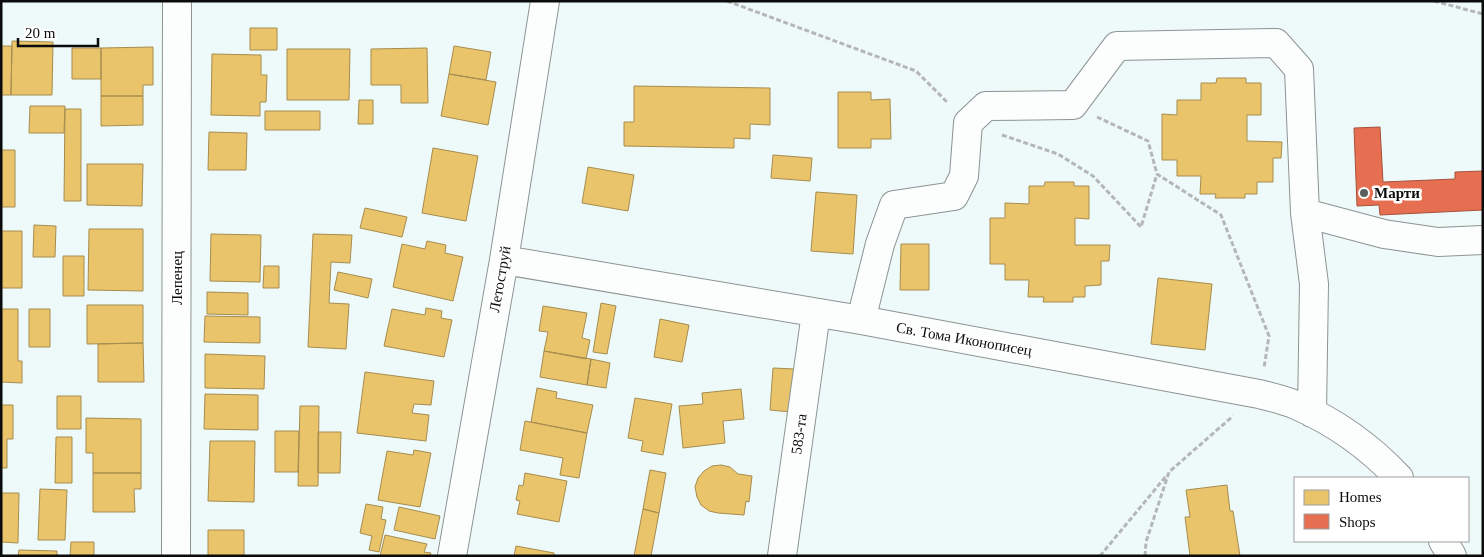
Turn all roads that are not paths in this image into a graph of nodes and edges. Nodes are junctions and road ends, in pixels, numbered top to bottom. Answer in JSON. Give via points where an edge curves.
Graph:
{"nodes":[{"id":1,"x":177,"y":1,"type":"edge"},
{"id":2,"x":545,"y":1,"type":"edge"},
{"id":3,"x":1305,"y":213,"type":"junction"},
{"id":4,"x":1483,"y":240,"type":"edge"},
{"id":5,"x":504,"y":260,"type":"junction"},
{"id":6,"x":816,"y":313,"type":"junction"},
{"id":7,"x":861,"y":320,"type":"junction"},
{"id":8,"x":1312,"y":413,"type":"junction"},
{"id":9,"x":1398,"y":477,"type":"edge"},
{"id":10,"x":1444,"y":542,"type":"edge"},
{"id":11,"x":176,"y":556,"type":"edge"},
{"id":12,"x":452,"y":556,"type":"edge"},
{"id":13,"x":782,"y":556,"type":"edge"},
{"id":14,"x":1452,"y":556,"type":"edge"}],
"edges":[{"from":1,"to":11,"type":"street","name":"Лепенец"},
{"from":2,"to":5,"type":"street","name":"Летоструй"},
{"from":3,"to":4,"type":"street","via":[[1384,234],[1438,242]]},
{"from":3,"to":7,"type":"street","via":[[1299,69],[1276,43],[1117,46],[1073,105],[986,106],[968,123],[964,176],[954,196],[894,205],[880,244]]},
{"from":3,"to":8,"type":"street","via":[[1314,284]]},
{"from":5,"to":6,"type":"street","name":"Св. Тома Иконописец"},
{"from":5,"to":12,"type":"street","name":"Летоструй"},
{"from":6,"to":7,"type":"street","name":"Св. Тома Иконописец"},
{"from":6,"to":13,"type":"street","name":"583-та"},
{"from":7,"to":8,"type":"street","name":"Св. Тома Иконописец","via":[[1259,394]]},
{"from":8,"to":9,"type":"street","name":"Св. Тома Иконописец","via":[[1358,440]]},
{"from":10,"to":14,"type":"street"}]}
